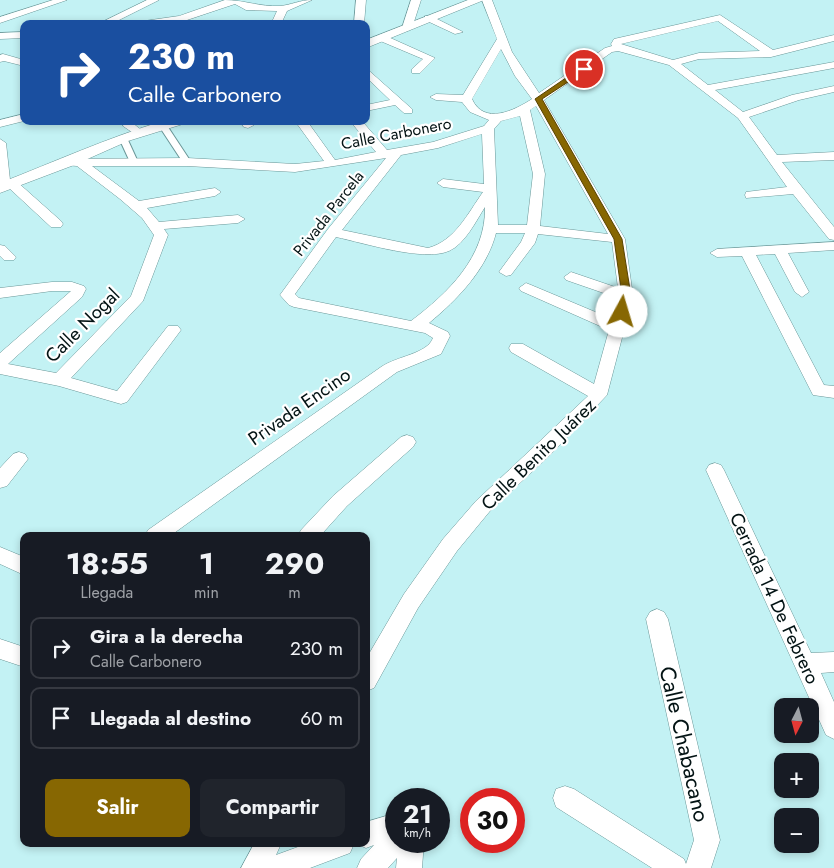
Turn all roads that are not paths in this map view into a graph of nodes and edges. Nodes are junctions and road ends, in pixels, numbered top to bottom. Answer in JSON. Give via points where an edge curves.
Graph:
{"nodes":[{"id":1,"x":62,"y":0,"type":"edge"},
{"id":2,"x":154,"y":0,"type":"edge"},
{"id":3,"x":307,"y":0,"type":"edge"},
{"id":4,"x":361,"y":0,"type":"edge"},
{"id":5,"x":416,"y":0,"type":"edge"},
{"id":6,"x":478,"y":0,"type":"edge"},
{"id":7,"x":487,"y":0,"type":"edge"},
{"id":8,"x":283,"y":9,"type":"junction"},
{"id":9,"x":428,"y":18,"type":"junction"},
{"id":10,"x":0,"y":20,"type":"edge"},
{"id":11,"x":112,"y":20,"type":"edge"},
{"id":12,"x":187,"y":20,"type":"edge"},
{"id":13,"x":278,"y":20,"type":"edge"},
{"id":14,"x":359,"y":20,"type":"edge"},
{"id":15,"x":407,"y":28,"type":"junction"},
{"id":16,"x":458,"y":32,"type":"dead end"},
{"id":17,"x":20,"y":35,"type":"edge"},
{"id":18,"x":5,"y":36,"type":"edge"},
{"id":19,"x":382,"y":38,"type":"junction"},
{"id":20,"x":834,"y":38,"type":"edge"},
{"id":21,"x":501,"y":40,"type":"junction"},
{"id":22,"x":370,"y":42,"type":"edge"},
{"id":23,"x":20,"y":43,"type":"edge"},
{"id":24,"x":618,"y":48,"type":"junction"},
{"id":25,"x":771,"y":54,"type":"junction"},
{"id":26,"x":0,"y":59,"type":"edge"},
{"id":27,"x":20,"y":62,"type":"edge"},
{"id":28,"x":673,"y":63,"type":"junction"},
{"id":29,"x":834,"y":65,"type":"edge"},
{"id":30,"x":416,"y":71,"type":"dead end"},
{"id":31,"x":370,"y":75,"type":"edge"},
{"id":32,"x":708,"y":88,"type":"junction"},
{"id":33,"x":834,"y":89,"type":"edge"},
{"id":34,"x":436,"y":97,"type":"dead end"},
{"id":35,"x":466,"y":99,"type":"junction"},
{"id":36,"x":538,"y":99,"type":"junction"},
{"id":37,"x":398,"y":101,"type":"junction"},
{"id":38,"x":370,"y":107,"type":"edge"},
{"id":39,"x":524,"y":109,"type":"junction"},
{"id":40,"x":408,"y":111,"type":"dead end"},
{"id":41,"x":742,"y":116,"type":"junction"},
{"id":42,"x":20,"y":118,"type":"edge"},
{"id":43,"x":497,"y":118,"type":"junction"},
{"id":44,"x":0,"y":124,"type":"edge"},
{"id":45,"x":166,"y":125,"type":"edge"},
{"id":46,"x":304,"y":125,"type":"edge"},
{"id":47,"x":359,"y":125,"type":"edge"},
{"id":48,"x":163,"y":126,"type":"junction"},
{"id":49,"x":135,"y":127,"type":"edge"},
{"id":50,"x":488,"y":128,"type":"junction"},
{"id":51,"x":123,"y":138,"type":"junction"},
{"id":52,"x":0,"y":143,"type":"edge"},
{"id":53,"x":397,"y":152,"type":"junction"},
{"id":54,"x":383,"y":154,"type":"junction"},
{"id":55,"x":834,"y":156,"type":"edge"},
{"id":56,"x":774,"y":159,"type":"junction"},
{"id":57,"x":75,"y":162,"type":"junction"},
{"id":58,"x":134,"y":162,"type":"junction"},
{"id":59,"x":187,"y":162,"type":"junction"},
{"id":60,"x":332,"y":164,"type":"junction"},
{"id":61,"x":443,"y":183,"type":"dead end"},
{"id":62,"x":5,"y":186,"type":"edge"},
{"id":63,"x":491,"y":188,"type":"junction"},
{"id":64,"x":796,"y":190,"type":"junction"},
{"id":65,"x":215,"y":192,"type":"dead end"},
{"id":66,"x":751,"y":195,"type":"dead end"},
{"id":67,"x":136,"y":206,"type":"junction"},
{"id":68,"x":238,"y":219,"type":"dead end"},
{"id":69,"x":56,"y":224,"type":"dead end"},
{"id":70,"x":157,"y":226,"type":"junction"},
{"id":71,"x":491,"y":229,"type":"junction"},
{"id":72,"x":533,"y":229,"type":"junction"},
{"id":73,"x":333,"y":232,"type":"junction"},
{"id":74,"x":618,"y":239,"type":"junction"},
{"id":75,"x":831,"y":243,"type":"edge"},
{"id":76,"x":779,"y":249,"type":"junction"},
{"id":77,"x":747,"y":252,"type":"junction"},
{"id":78,"x":717,"y":253,"type":"dead end"},
{"id":79,"x":834,"y":261,"type":"edge"},
{"id":80,"x":506,"y":272,"type":"dead end"},
{"id":81,"x":571,"y":277,"type":"dead end"},
{"id":82,"x":526,"y":288,"type":"dead end"},
{"id":83,"x":802,"y":292,"type":"dead end"},
{"id":84,"x":0,"y":293,"type":"edge"},
{"id":85,"x":626,"y":296,"type":"junction"},
{"id":86,"x":414,"y":327,"type":"junction"},
{"id":87,"x":618,"y":328,"type":"junction"},
{"id":88,"x":173,"y":330,"type":"dead end"},
{"id":89,"x":517,"y":348,"type":"dead end"},
{"id":90,"x":0,"y":362,"type":"edge"},
{"id":91,"x":0,"y":368,"type":"edge"},
{"id":92,"x":59,"y":380,"type":"junction"},
{"id":93,"x":834,"y":392,"type":"edge"},
{"id":94,"x":599,"y":395,"type":"junction"},
{"id":95,"x":407,"y":442,"type":"dead end"},
{"id":96,"x":19,"y":460,"type":"dead end"},
{"id":97,"x":715,"y":470,"type":"dead end"},
{"id":98,"x":0,"y":480,"type":"edge"},
{"id":99,"x":161,"y":532,"type":"edge"},
{"id":100,"x":312,"y":532,"type":"edge"},
{"id":101,"x":0,"y":556,"type":"edge"},
{"id":102,"x":20,"y":564,"type":"edge"},
{"id":103,"x":656,"y":619,"type":"dead end"},
{"id":104,"x":0,"y":649,"type":"edge"},
{"id":105,"x":20,"y":656,"type":"edge"},
{"id":106,"x":834,"y":662,"type":"edge"},
{"id":107,"x":805,"y":664,"type":"junction"},
{"id":108,"x":370,"y":673,"type":"edge"},
{"id":109,"x":834,"y":726,"type":"edge"},
{"id":110,"x":565,"y":798,"type":"dead end"},
{"id":111,"x":385,"y":829,"type":"edge"},
{"id":112,"x":370,"y":834,"type":"edge"},
{"id":113,"x":266,"y":847,"type":"edge"},
{"id":114,"x":333,"y":847,"type":"edge"},
{"id":115,"x":385,"y":852,"type":"edge"},
{"id":116,"x":410,"y":853,"type":"edge"},
{"id":117,"x":254,"y":868,"type":"edge"},
{"id":118,"x":275,"y":868,"type":"edge"},
{"id":119,"x":370,"y":868,"type":"edge"},
{"id":120,"x":409,"y":868,"type":"edge"},
{"id":121,"x":675,"y":868,"type":"edge"},
{"id":122,"x":698,"y":868,"type":"edge"}],
"edges":[{"from":1,"to":10,"type":"street"},
{"from":2,"to":11,"type":"street"},
{"from":3,"to":8,"type":"street"},
{"from":4,"to":14,"type":"street"},
{"from":5,"to":15,"type":"street"},
{"from":6,"to":9,"type":"street"},
{"from":7,"to":21,"type":"street","name":"Calle Benito Juárez"},
{"from":8,"to":12,"type":"street","via":[[246,7],[237,1],[228,2]]},
{"from":8,"to":13,"type":"street"},
{"from":9,"to":15,"type":"street"},
{"from":9,"to":16,"type":"street"},
{"from":15,"to":19,"type":"street"},
{"from":17,"to":18,"type":"street"},
{"from":18,"to":23,"type":"street"},
{"from":19,"to":22,"type":"street"},
{"from":19,"to":30,"type":"street","via":[[430,58]]},
{"from":20,"to":25,"type":"street"},
{"from":21,"to":35,"type":"street"},
{"from":21,"to":36,"type":"street","name":"Calle Benito Juárez","via":[[524,83]]},
{"from":24,"to":25,"type":"street","via":[[618,41],[720,18]]},
{"from":24,"to":28,"type":"street"},
{"from":24,"to":36,"type":"street","via":[[609,50]]},
{"from":25,"to":28,"type":"street","via":[[699,56]]},
{"from":26,"to":27,"type":"street"},
{"from":28,"to":32,"type":"street"},
{"from":29,"to":32,"type":"street"},
{"from":31,"to":37,"type":"street"},
{"from":32,"to":41,"type":"street"},
{"from":33,"to":41,"type":"street","via":[[796,97]]},
{"from":34,"to":35,"type":"street"},
{"from":35,"to":43,"type":"street","via":[[468,105],[482,114]]},
{"from":36,"to":39,"type":"street"},
{"from":36,"to":74,"type":"street","name":"Calle Benito Juárez"},
{"from":37,"to":38,"type":"street"},
{"from":37,"to":40,"type":"street"},
{"from":39,"to":43,"type":"street"},
{"from":39,"to":72,"type":"street","via":[[539,174]]},
{"from":41,"to":56,"type":"street"},
{"from":42,"to":44,"type":"street"},
{"from":43,"to":50,"type":"street","name":"Calle Carbonero"},
{"from":45,"to":48,"type":"street"},
{"from":46,"to":60,"type":"street"},
{"from":47,"to":54,"type":"street"},
{"from":48,"to":49,"type":"street"},
{"from":48,"to":59,"type":"street"},
{"from":49,"to":51,"type":"street"},
{"from":50,"to":53,"type":"street","name":"Calle Carbonero"},
{"from":50,"to":63,"type":"street"},
{"from":51,"to":57,"type":"street"},
{"from":51,"to":58,"type":"street"},
{"from":52,"to":62,"type":"street"},
{"from":53,"to":54,"type":"street","name":"Calle Carbonero"},
{"from":53,"to":73,"type":"street","name":"Privada Parcela"},
{"from":54,"to":60,"type":"street","name":"Calle Carbonero"},
{"from":55,"to":56,"type":"street"},
{"from":56,"to":64,"type":"street"},
{"from":57,"to":58,"type":"street","name":"Calle Carbonero"},
{"from":57,"to":62,"type":"street"},
{"from":57,"to":67,"type":"street"},
{"from":58,"to":59,"type":"street","name":"Calle Carbonero"},
{"from":59,"to":60,"type":"street","name":"Calle Carbonero","via":[[295,168]]},
{"from":61,"to":63,"type":"street"},
{"from":62,"to":69,"type":"street"},
{"from":63,"to":71,"type":"street"},
{"from":63,"to":73,"type":"street","via":[[458,237],[445,248],[428,252]]},
{"from":64,"to":66,"type":"street"},
{"from":64,"to":75,"type":"street"},
{"from":65,"to":67,"type":"street"},
{"from":67,"to":70,"type":"street"},
{"from":68,"to":70,"type":"street"},
{"from":70,"to":92,"type":"street","name":"Calle Nogal","via":[[160,235],[138,298]]},
{"from":71,"to":72,"type":"street"},
{"from":71,"to":86,"type":"street","via":[[486,246],[471,270],[442,304]]},
{"from":72,"to":74,"type":"street"},
{"from":72,"to":80,"type":"street","via":[[528,243]]},
{"from":73,"to":86,"type":"street","name":"Privada Parcela","via":[[287,295],[294,302]]},
{"from":74,"to":85,"type":"street","name":"Calle Benito Juárez"},
{"from":75,"to":76,"type":"street"},
{"from":75,"to":79,"type":"street"},
{"from":76,"to":77,"type":"street"},
{"from":76,"to":83,"type":"street"},
{"from":77,"to":78,"type":"street"},
{"from":77,"to":93,"type":"street","via":[[819,391]]},
{"from":81,"to":85,"type":"street"},
{"from":82,"to":87,"type":"street"},
{"from":84,"to":90,"type":"street","via":[[79,289]]},
{"from":85,"to":87,"type":"street","name":"Calle Benito Juárez"},
{"from":86,"to":99,"type":"street","name":"Privada Encino","via":[[428,328],[442,336],[440,346],[428,356],[401,362]]},
{"from":87,"to":94,"type":"street","name":"Calle Benito Juárez"},
{"from":88,"to":92,"type":"street","via":[[121,398]]},
{"from":89,"to":94,"type":"street"},
{"from":91,"to":92,"type":"street","name":"Calle Nogal"},
{"from":94,"to":108,"type":"street","name":"Calle Benito Juárez","via":[[483,506],[450,545],[411,601]]},
{"from":95,"to":100,"type":"street","via":[[340,501]]},
{"from":96,"to":98,"type":"street"},
{"from":97,"to":107,"type":"street","name":"Cerrada 14 De Febrero"},
{"from":101,"to":102,"type":"street"},
{"from":103,"to":122,"type":"street","name":"Calle Chabacano","via":[[707,840]]},
{"from":104,"to":105,"type":"street"},
{"from":106,"to":107,"type":"street"},
{"from":107,"to":109,"type":"street","name":"Cerrada 14 De Febrero"},
{"from":110,"to":121,"type":"street"},
{"from":111,"to":112,"type":"street"},
{"from":113,"to":117,"type":"street"},
{"from":114,"to":118,"type":"street"},
{"from":115,"to":119,"type":"street"},
{"from":116,"to":120,"type":"street"}]}
